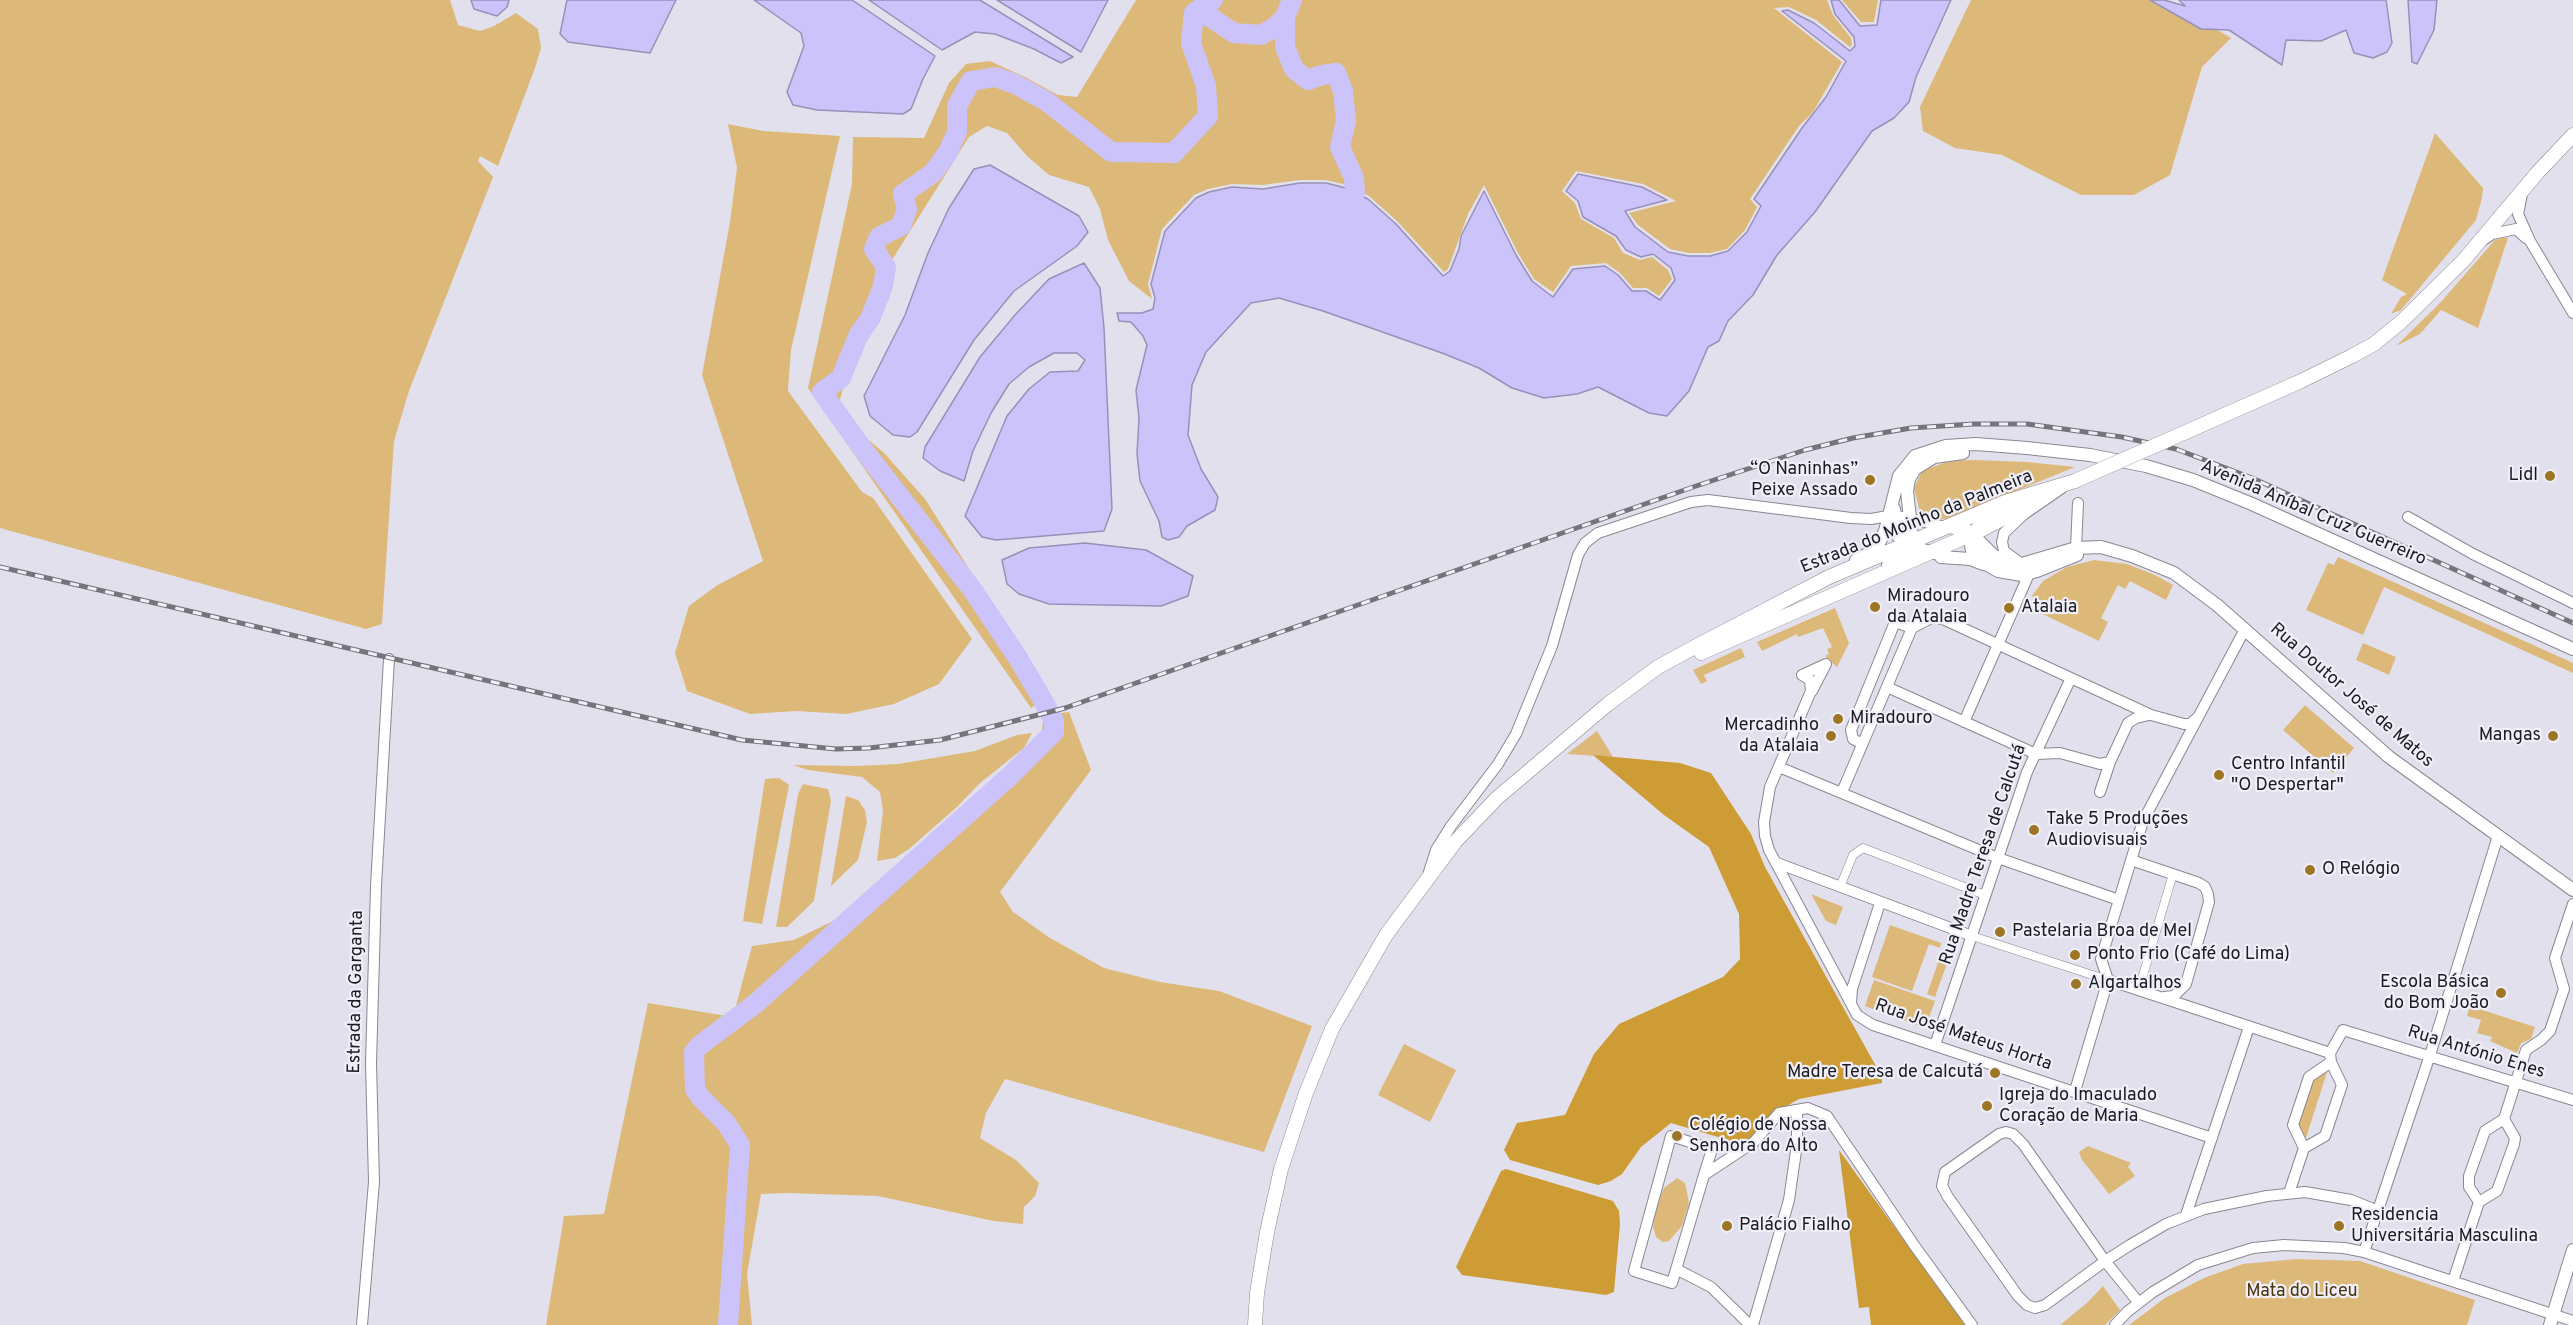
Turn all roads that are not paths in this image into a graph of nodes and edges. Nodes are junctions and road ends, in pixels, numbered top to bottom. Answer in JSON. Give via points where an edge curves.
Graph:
{"nodes":[{"id":1,"x":2573,"y":135,"type":"edge"},
{"id":2,"x":2523,"y":190,"type":"junction"},
{"id":3,"x":2530,"y":241,"type":"junction"},
{"id":4,"x":2475,"y":247,"type":"junction"},
{"id":5,"x":2573,"y":313,"type":"edge"},
{"id":6,"x":2027,"y":448,"type":"junction"},
{"id":7,"x":2075,"y":481,"type":"junction"},
{"id":8,"x":2062,"y":488,"type":"junction"},
{"id":9,"x":2040,"y":492,"type":"junction"},
{"id":10,"x":2078,"y":503,"type":"dead end"},
{"id":11,"x":2408,"y":517,"type":"dead end"},
{"id":12,"x":1890,"y":518,"type":"junction"},
{"id":13,"x":1911,"y":519,"type":"junction"},
{"id":14,"x":1949,"y":527,"type":"junction"},
{"id":15,"x":1973,"y":534,"type":"junction"},
{"id":16,"x":1910,"y":544,"type":"junction"},
{"id":17,"x":2076,"y":548,"type":"junction"},
{"id":18,"x":1931,"y":552,"type":"junction"},
{"id":19,"x":2132,"y":556,"type":"junction"},
{"id":20,"x":1949,"y":557,"type":"junction"},
{"id":21,"x":1902,"y":565,"type":"junction"},
{"id":22,"x":2029,"y":566,"type":"junction"},
{"id":23,"x":1998,"y":570,"type":"junction"},
{"id":24,"x":1793,"y":595,"type":"junction"},
{"id":25,"x":2573,"y":603,"type":"edge"},
{"id":26,"x":1774,"y":621,"type":"junction"},
{"id":27,"x":1912,"y":628,"type":"junction"},
{"id":28,"x":2245,"y":629,"type":"junction"},
{"id":29,"x":1999,"y":644,"type":"junction"},
{"id":30,"x":2573,"y":649,"type":"edge"},
{"id":31,"x":389,"y":659,"type":"dead end"},
{"id":32,"x":2071,"y":678,"type":"junction"},
{"id":33,"x":1887,"y":687,"type":"junction"},
{"id":34,"x":1811,"y":691,"type":"junction"},
{"id":35,"x":2124,"y":703,"type":"junction"},
{"id":36,"x":1608,"y":704,"type":"junction"},
{"id":37,"x":2151,"y":715,"type":"junction"},
{"id":38,"x":2199,"y":716,"type":"junction"},
{"id":39,"x":1965,"y":722,"type":"junction"},
{"id":40,"x":2177,"y":723,"type":"junction"},
{"id":41,"x":2124,"y":728,"type":"junction"},
{"id":42,"x":1862,"y":744,"type":"junction"},
{"id":43,"x":2183,"y":745,"type":"junction"},
{"id":44,"x":2036,"y":754,"type":"junction"},
{"id":45,"x":2110,"y":762,"type":"junction"},
{"id":46,"x":1779,"y":767,"type":"junction"},
{"id":47,"x":1842,"y":792,"type":"junction"},
{"id":48,"x":2100,"y":792,"type":"dead end"},
{"id":49,"x":2498,"y":836,"type":"junction"},
{"id":50,"x":1998,"y":858,"type":"junction"},
{"id":51,"x":2131,"y":860,"type":"junction"},
{"id":52,"x":1777,"y":863,"type":"junction"},
{"id":53,"x":2172,"y":874,"type":"junction"},
{"id":54,"x":1428,"y":878,"type":"junction"},
{"id":55,"x":1840,"y":887,"type":"junction"},
{"id":56,"x":2573,"y":890,"type":"edge"},
{"id":57,"x":1985,"y":895,"type":"junction"},
{"id":58,"x":2120,"y":900,"type":"junction"},
{"id":59,"x":1880,"y":903,"type":"junction"},
{"id":60,"x":2573,"y":904,"type":"edge"},
{"id":61,"x":1972,"y":936,"type":"junction"},
{"id":62,"x":1855,"y":979,"type":"junction"},
{"id":63,"x":1839,"y":980,"type":"junction"},
{"id":64,"x":2108,"y":980,"type":"junction"},
{"id":65,"x":2186,"y":984,"type":"junction"},
{"id":66,"x":2139,"y":990,"type":"junction"},
{"id":67,"x":2162,"y":997,"type":"junction"},
{"id":68,"x":1851,"y":1004,"type":"junction"},
{"id":69,"x":2196,"y":1008,"type":"junction"},
{"id":70,"x":2249,"y":1027,"type":"junction"},
{"id":71,"x":1935,"y":1045,"type":"junction"},
{"id":72,"x":2430,"y":1055,"type":"junction"},
{"id":73,"x":2330,"y":1058,"type":"junction"},
{"id":74,"x":2516,"y":1082,"type":"junction"},
{"id":75,"x":2075,"y":1091,"type":"junction"},
{"id":76,"x":2573,"y":1100,"type":"edge"},
{"id":77,"x":1797,"y":1110,"type":"junction"},
{"id":78,"x":2505,"y":1119,"type":"junction"},
{"id":79,"x":2212,"y":1138,"type":"junction"},
{"id":80,"x":2304,"y":1148,"type":"junction"},
{"id":81,"x":1704,"y":1175,"type":"junction"},
{"id":82,"x":2193,"y":1192,"type":"junction"},
{"id":83,"x":2289,"y":1193,"type":"junction"},
{"id":84,"x":2479,"y":1202,"type":"junction"},
{"id":85,"x":2204,"y":1209,"type":"junction"},
{"id":86,"x":2378,"y":1211,"type":"junction"},
{"id":87,"x":2186,"y":1215,"type":"junction"},
{"id":88,"x":2573,"y":1250,"type":"edge"},
{"id":89,"x":2364,"y":1252,"type":"junction"},
{"id":90,"x":2104,"y":1261,"type":"junction"},
{"id":91,"x":1676,"y":1269,"type":"junction"},
{"id":92,"x":2453,"y":1281,"type":"junction"},
{"id":93,"x":2139,"y":1303,"type":"junction"},
{"id":94,"x":2551,"y":1320,"type":"edge"},
{"id":95,"x":2573,"y":1321,"type":"edge"},
{"id":96,"x":362,"y":1325,"type":"edge"},
{"id":97,"x":1255,"y":1325,"type":"edge"},
{"id":98,"x":1751,"y":1325,"type":"edge"},
{"id":99,"x":1972,"y":1325,"type":"edge"},
{"id":100,"x":2115,"y":1325,"type":"edge"}],
"edges":[{"from":1,"to":2,"type":"main road"},
{"from":2,"to":3,"type":"street","via":[[2518,214]]},
{"from":2,"to":4,"type":"main road"},
{"from":3,"to":4,"type":"street","via":[[2516,229],[2506,229]]},
{"from":3,"to":5,"type":"street"},
{"from":4,"to":7,"type":"main road","bridge":true,"via":[[2433,293],[2374,344],[2328,369]]},
{"from":6,"to":12,"type":"street","via":[[1946,446],[1915,456],[1894,490]]},
{"from":6,"to":13,"type":"street","via":[[1949,454],[1923,463],[1908,480]]},
{"from":6,"to":30,"type":"street","name":"Avenida Aníbal Cruz Guerreiro","via":[[2146,466],[2193,480]]},
{"from":7,"to":8,"type":"main road","name":"Estrada do Moinho da Palmeira"},
{"from":7,"to":9,"type":"main road","name":"Estrada do Moinho da Palmeira"},
{"from":8,"to":15,"type":"main road","name":"Estrada do Moinho da Palmeira"},
{"from":8,"to":22,"type":"street","via":[[2023,514],[2004,533],[2004,550]]},
{"from":9,"to":14,"type":"main road","name":"Estrada do Moinho da Palmeira","via":[[2005,502]]},
{"from":9,"to":15,"type":"street","via":[[1987,516]]},
{"from":10,"to":17,"type":"street"},
{"from":11,"to":25,"type":"street"},
{"from":12,"to":13,"type":"street"},
{"from":12,"to":16,"type":"street","via":[[1897,535]]},
{"from":12,"to":24,"type":"street","via":[[1871,552]]},
{"from":12,"to":54,"type":"street","via":[[1851,518],[1708,500],[1690,502],[1598,533],[1585,543],[1573,568],[1552,646],[1516,734],[1436,850]]},
{"from":13,"to":14,"type":"street"},
{"from":13,"to":16,"type":"street"},
{"from":14,"to":15,"type":"street"},
{"from":14,"to":16,"type":"main road","name":"Estrada do Moinho da Palmeira"},
{"from":15,"to":18,"type":"main road","name":"Estrada do Moinho da Palmeira"},
{"from":15,"to":22,"type":"street","via":[[2003,562]]},
{"from":15,"to":23,"type":"street","via":[[1970,545],[1975,555]]},
{"from":16,"to":18,"type":"street"},
{"from":16,"to":24,"type":"main road","name":"Estrada do Moinho da Palmeira"},
{"from":16,"to":26,"type":"street","via":[[1905,555],[1895,562],[1824,592]]},
{"from":17,"to":19,"type":"street","via":[[2100,547]]},
{"from":17,"to":22,"type":"street"},
{"from":18,"to":20,"type":"street"},
{"from":18,"to":21,"type":"main road","name":"Estrada do Moinho da Palmeira"},
{"from":19,"to":22,"type":"street","via":[[2081,554]]},
{"from":19,"to":28,"type":"street","name":"Rua Doutor José de Matos","via":[[2185,580]]},
{"from":20,"to":21,"type":"street"},
{"from":20,"to":23,"type":"street"},
{"from":21,"to":26,"type":"main road","name":"Estrada do Moinho da Palmeira"},
{"from":22,"to":23,"type":"street","via":[[2014,574]]},
{"from":22,"to":29,"type":"street"},
{"from":24,"to":36,"type":"main road","name":"Estrada do Moinho da Palmeira","via":[[1658,667]]},
{"from":26,"to":36,"type":"main road","name":"Estrada do Moinho da Palmeira","via":[[1690,657]]},
{"from":27,"to":29,"type":"street","via":[[1937,617]]},
{"from":27,"to":33,"type":"street"},
{"from":27,"to":42,"type":"street","via":[[1895,622],[1851,730],[1853,739]]},
{"from":28,"to":38,"type":"street"},
{"from":28,"to":49,"type":"street","name":"Rua Doutor José de Matos","via":[[2390,757]]},
{"from":29,"to":32,"type":"street"},
{"from":29,"to":39,"type":"street"},
{"from":31,"to":96,"type":"street","name":"Estrada da Garganta","via":[[376,886],[371,1063],[374,1182]]},
{"from":32,"to":35,"type":"street"},
{"from":32,"to":44,"type":"street","name":"Rua Madre Teresa de Calcutá"},
{"from":33,"to":39,"type":"street"},
{"from":33,"to":42,"type":"street"},
{"from":34,"to":34,"type":"street","name":"Rua José Mateus Horta","via":[[1826,664],[1802,675],[1810,680]]},
{"from":34,"to":46,"type":"street","name":"Rua José Mateus Horta"},
{"from":35,"to":37,"type":"street"},
{"from":35,"to":41,"type":"street","via":[[2129,712]]},
{"from":36,"to":54,"type":"main road","name":"Estrada do Moinho da Palmeira","via":[[1497,798],[1455,842]]},
{"from":37,"to":40,"type":"street"},
{"from":37,"to":41,"type":"street","via":[[2136,718]]},
{"from":38,"to":40,"type":"street","via":[[2190,724]]},
{"from":38,"to":43,"type":"street"},
{"from":39,"to":44,"type":"street"},
{"from":40,"to":43,"type":"street","via":[[2185,736]]},
{"from":41,"to":45,"type":"street"},
{"from":42,"to":47,"type":"street"},
{"from":43,"to":51,"type":"street","via":[[2143,821]]},
{"from":44,"to":45,"type":"street","via":[[2054,752],[2100,764]]},
{"from":44,"to":50,"type":"street","name":"Rua Madre Teresa de Calcutá"},
{"from":45,"to":48,"type":"street"},
{"from":46,"to":47,"type":"street"},
{"from":46,"to":52,"type":"street","name":"Rua José Mateus Horta","via":[[1770,787],[1764,822],[1769,850]]},
{"from":47,"to":50,"type":"street"},
{"from":49,"to":56,"type":"street","name":"Rua Doutor José de Matos"},
{"from":49,"to":72,"type":"street"},
{"from":50,"to":57,"type":"street","name":"Rua Madre Teresa de Calcutá"},
{"from":50,"to":58,"type":"street"},
{"from":51,"to":53,"type":"street"},
{"from":51,"to":58,"type":"street"},
{"from":52,"to":55,"type":"street"},
{"from":52,"to":63,"type":"street","name":"Rua José Mateus Horta"},
{"from":53,"to":65,"type":"street","via":[[2199,883],[2208,894]]},
{"from":53,"to":66,"type":"street"},
{"from":54,"to":97,"type":"main road","name":"Estrada do Moinho da Palmeira","via":[[1386,935],[1356,986],[1332,1029],[1306,1093],[1281,1168],[1257,1293]]},
{"from":55,"to":57,"type":"street","via":[[1853,855],[1863,848]]},
{"from":55,"to":59,"type":"street"},
{"from":57,"to":61,"type":"street","name":"Rua Madre Teresa de Calcutá"},
{"from":58,"to":64,"type":"street","via":[[2101,959]]},
{"from":59,"to":61,"type":"street"},
{"from":59,"to":62,"type":"street"},
{"from":60,"to":74,"type":"street","via":[[2555,958],[2564,989],[2550,1031],[2526,1050]]},
{"from":61,"to":64,"type":"street"},
{"from":61,"to":71,"type":"street","name":"Rua Madre Teresa de Calcutá"},
{"from":62,"to":63,"type":"street"},
{"from":62,"to":68,"type":"street"},
{"from":63,"to":68,"type":"street","name":"Rua José Mateus Horta"},
{"from":64,"to":66,"type":"street"},
{"from":64,"to":75,"type":"street"},
{"from":65,"to":67,"type":"street","via":[[2174,996]]},
{"from":65,"to":69,"type":"street","via":[[2188,998]]},
{"from":66,"to":67,"type":"street"},
{"from":67,"to":69,"type":"street"},
{"from":68,"to":71,"type":"street","name":"Rua José Mateus Horta","via":[[1857,1015],[1869,1023]]},
{"from":69,"to":70,"type":"street"},
{"from":70,"to":73,"type":"street"},
{"from":70,"to":79,"type":"street"},
{"from":71,"to":75,"type":"street","name":"Rua José Mateus Horta"},
{"from":72,"to":73,"type":"street","name":"Rua António Enes","via":[[2343,1030]]},
{"from":72,"to":74,"type":"street","name":"Rua António Enes"},
{"from":72,"to":86,"type":"street"},
{"from":73,"to":80,"type":"street","via":[[2309,1077],[2293,1125]]},
{"from":73,"to":80,"type":"street","via":[[2342,1085],[2325,1136]]},
{"from":74,"to":76,"type":"street","name":"Rua António Enes"},
{"from":74,"to":78,"type":"street"},
{"from":75,"to":79,"type":"street","name":"Rua José Mateus Horta"},
{"from":77,"to":81,"type":"street","via":[[1779,1113],[1754,1143]]},
{"from":77,"to":98,"type":"street","via":[[1797,1144],[1789,1200]]},
{"from":77,"to":99,"type":"street","via":[[1808,1108],[1827,1116]]},
{"from":78,"to":84,"type":"street","via":[[2514,1144],[2497,1191]]},
{"from":78,"to":84,"type":"street","via":[[2485,1131],[2469,1176],[2469,1187]]},
{"from":79,"to":82,"type":"street"},
{"from":80,"to":83,"type":"street"},
{"from":81,"to":91,"type":"street"},
{"from":81,"to":91,"type":"street","via":[[1712,1149],[1671,1136],[1634,1271],[1672,1283]]},
{"from":82,"to":85,"type":"street","via":[[2197,1204]]},
{"from":82,"to":87,"type":"street"},
{"from":83,"to":85,"type":"street"},
{"from":83,"to":86,"type":"street","via":[[2328,1195]]},
{"from":84,"to":92,"type":"street"},
{"from":85,"to":87,"type":"street"},
{"from":86,"to":89,"type":"street"},
{"from":87,"to":90,"type":"street"},
{"from":88,"to":94,"type":"street"},
{"from":89,"to":92,"type":"street"},
{"from":89,"to":93,"type":"street","via":[[2303,1246],[2253,1248],[2198,1266]]},
{"from":90,"to":90,"type":"street","via":[[2013,1134],[1999,1134],[1943,1176],[1942,1186],[1948,1197],[2018,1296],[2030,1307],[2045,1305]]},
{"from":90,"to":93,"type":"street"},
{"from":91,"to":98,"type":"street","via":[[1711,1287]]},
{"from":92,"to":94,"type":"street"},
{"from":93,"to":100,"type":"street"},
{"from":94,"to":95,"type":"street"}]}
